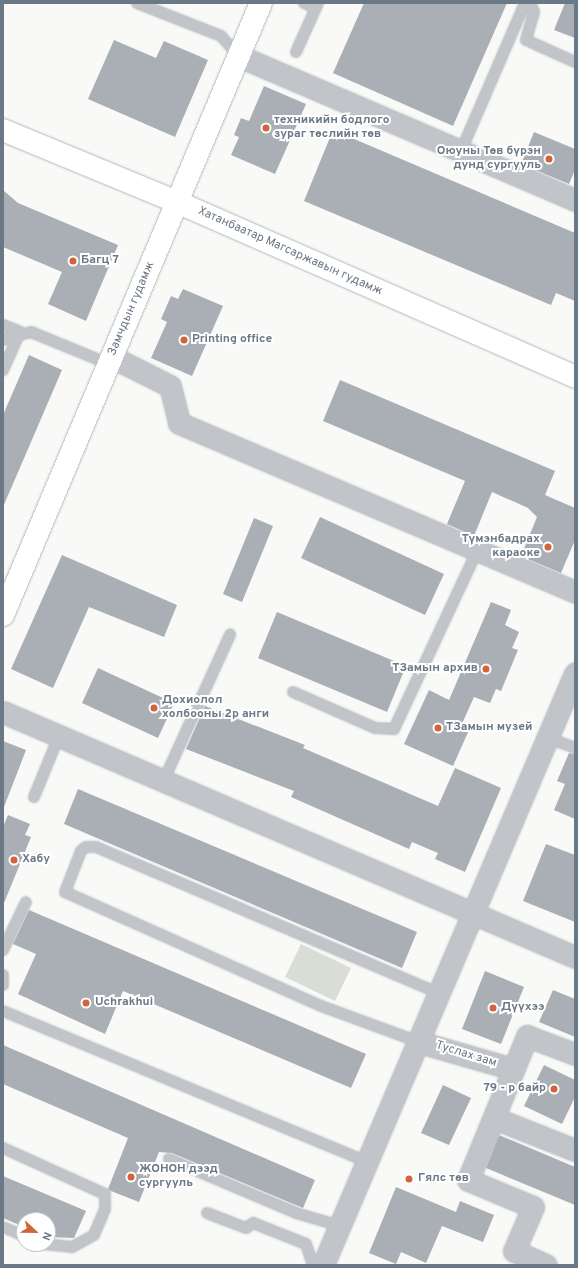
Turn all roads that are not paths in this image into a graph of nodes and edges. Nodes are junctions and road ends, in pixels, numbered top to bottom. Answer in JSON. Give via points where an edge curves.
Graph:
{"nodes":[{"id":1,"x":137,"y":3,"type":"edge"},
{"id":2,"x":261,"y":3,"type":"edge"},
{"id":3,"x":304,"y":3,"type":"edge"},
{"id":4,"x":525,"y":3,"type":"edge"},
{"id":5,"x":530,"y":3,"type":"edge"},
{"id":6,"x":316,"y":5,"type":"edge"},
{"id":7,"x":156,"y":6,"type":"edge"},
{"id":8,"x":296,"y":52,"type":"dead end"},
{"id":9,"x":239,"y":56,"type":"junction"},
{"id":10,"x":575,"y":62,"type":"edge"},
{"id":11,"x":3,"y":130,"type":"edge"},
{"id":12,"x":461,"y":151,"type":"junction"},
{"id":13,"x":575,"y":200,"type":"edge"},
{"id":14,"x":177,"y":202,"type":"junction"},
{"id":15,"x":3,"y":326,"type":"edge"},
{"id":16,"x":20,"y":332,"type":"junction"},
{"id":17,"x":3,"y":340,"type":"edge"},
{"id":18,"x":110,"y":360,"type":"junction"},
{"id":19,"x":3,"y":370,"type":"edge"},
{"id":20,"x":575,"y":377,"type":"edge"},
{"id":21,"x":477,"y":551,"type":"junction"},
{"id":22,"x":575,"y":592,"type":"edge"},
{"id":23,"x":3,"y":615,"type":"edge"},
{"id":24,"x":230,"y":635,"type":"dead end"},
{"id":25,"x":575,"y":673,"type":"edge"},
{"id":26,"x":293,"y":692,"type":"dead end"},
{"id":27,"x":3,"y":712,"type":"edge"},
{"id":28,"x":59,"y":736,"type":"junction"},
{"id":29,"x":548,"y":738,"type":"junction"},
{"id":30,"x":575,"y":748,"type":"edge"},
{"id":31,"x":163,"y":782,"type":"junction"},
{"id":32,"x":34,"y":797,"type":"dead end"},
{"id":33,"x":26,"y":902,"type":"dead end"},
{"id":34,"x":475,"y":916,"type":"junction"},
{"id":35,"x":3,"y":950,"type":"edge"},
{"id":36,"x":575,"y":957,"type":"edge"},
{"id":37,"x":3,"y":975,"type":"edge"},
{"id":38,"x":3,"y":985,"type":"edge"},
{"id":39,"x":440,"y":994,"type":"junction"},
{"id":40,"x":3,"y":1011,"type":"edge"},
{"id":41,"x":419,"y":1042,"type":"junction"},
{"id":42,"x":575,"y":1054,"type":"edge"},
{"id":43,"x":512,"y":1069,"type":"junction"},
{"id":44,"x":494,"y":1118,"type":"junction"},
{"id":45,"x":3,"y":1148,"type":"edge"},
{"id":46,"x":575,"y":1150,"type":"edge"},
{"id":47,"x":169,"y":1160,"type":"dead end"},
{"id":48,"x":368,"y":1162,"type":"junction"},
{"id":49,"x":207,"y":1212,"type":"dead end"},
{"id":50,"x":340,"y":1226,"type":"junction"},
{"id":51,"x":3,"y":1227,"type":"edge"},
{"id":52,"x":16,"y":1233,"type":"edge"},
{"id":53,"x":56,"y":1245,"type":"edge"},
{"id":54,"x":511,"y":1258,"type":"edge"},
{"id":55,"x":312,"y":1265,"type":"edge"},
{"id":56,"x":323,"y":1265,"type":"edge"},
{"id":57,"x":546,"y":1265,"type":"edge"}],
"edges":[{"from":1,"to":7,"type":"lane"},
{"from":2,"to":9,"type":"street","name":"Замчдын гудамж"},
{"from":3,"to":6,"type":"lane"},
{"from":4,"to":12,"type":"lane"},
{"from":5,"to":10,"type":"lane","via":[[534,12],[526,40]]},
{"from":6,"to":8,"type":"lane"},
{"from":7,"to":9,"type":"lane","via":[[221,36]]},
{"from":9,"to":12,"type":"street"},
{"from":9,"to":14,"type":"street","name":"Замчдын гудамж"},
{"from":11,"to":14,"type":"street","name":"Хатанбаатар Магсаржавын гудамж"},
{"from":12,"to":13,"type":"street"},
{"from":14,"to":18,"type":"street","name":"Замчдын гудамж"},
{"from":14,"to":20,"type":"street","name":"Хатанбаатар Магсаржавын гудамж"},
{"from":15,"to":16,"type":"lane"},
{"from":16,"to":17,"type":"lane"},
{"from":16,"to":18,"type":"lane","via":[[31,332]]},
{"from":16,"to":19,"type":"lane"},
{"from":18,"to":21,"type":"street","via":[[170,386],[179,423]]},
{"from":18,"to":23,"type":"street","name":"Замчдын гудамж"},
{"from":21,"to":22,"type":"street"},
{"from":21,"to":26,"type":"lane","via":[[394,729],[375,728]]},
{"from":24,"to":31,"type":"lane"},
{"from":25,"to":29,"type":"street"},
{"from":27,"to":28,"type":"street"},
{"from":28,"to":31,"type":"street"},
{"from":28,"to":32,"type":"lane"},
{"from":29,"to":30,"type":"lane"},
{"from":29,"to":34,"type":"street"},
{"from":31,"to":34,"type":"street"},
{"from":33,"to":35,"type":"lane"},
{"from":34,"to":36,"type":"street"},
{"from":34,"to":39,"type":"street"},
{"from":37,"to":38,"type":"lane"},
{"from":39,"to":41,"type":"street"},
{"from":39,"to":41,"type":"lane","via":[[96,847],[86,847],[81,851],[65,892],[321,1006]]},
{"from":40,"to":48,"type":"lane"},
{"from":41,"to":43,"type":"street","name":"Туслах зам"},
{"from":41,"to":48,"type":"street"},
{"from":42,"to":43,"type":"street","via":[[527,1036]]},
{"from":43,"to":44,"type":"street"},
{"from":44,"to":46,"type":"street"},
{"from":44,"to":54,"type":"street","via":[[468,1180],[533,1207]]},
{"from":45,"to":53,"type":"lane","via":[[105,1194],[105,1209],[94,1235],[72,1247]]},
{"from":47,"to":50,"type":"lane","via":[[296,1213]]},
{"from":48,"to":50,"type":"street"},
{"from":49,"to":55,"type":"lane","via":[[246,1228],[253,1223],[306,1244]]},
{"from":50,"to":56,"type":"street"},
{"from":51,"to":52,"type":"lane"},
{"from":54,"to":57,"type":"street"}]}
